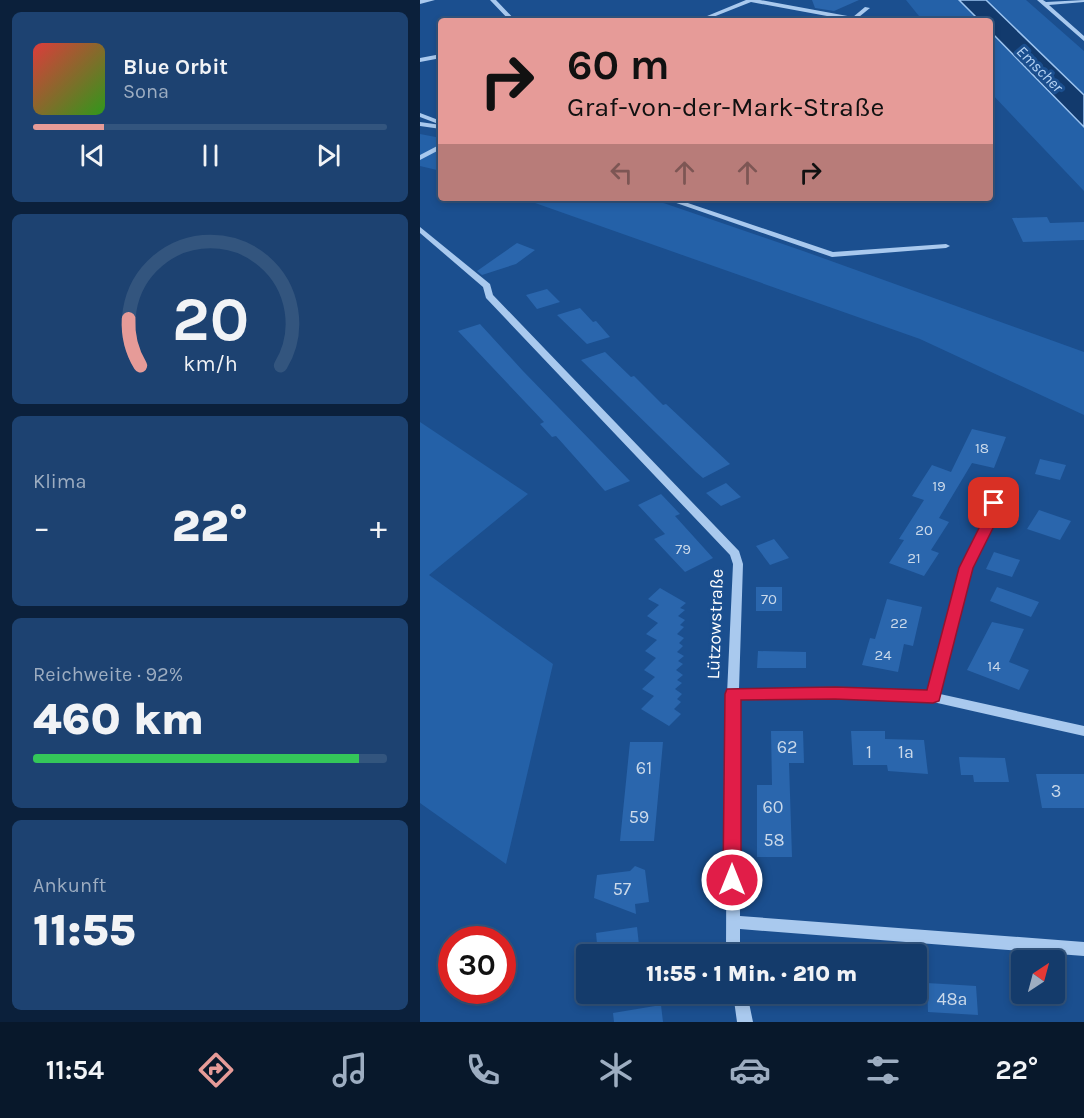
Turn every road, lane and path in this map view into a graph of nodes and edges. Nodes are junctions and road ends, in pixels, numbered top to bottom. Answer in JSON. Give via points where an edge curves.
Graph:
{"nodes":[{"id":1,"x":432,"y":0,"type":"edge"},
{"id":2,"x":493,"y":0,"type":"edge"},
{"id":3,"x":751,"y":0,"type":"edge"},
{"id":4,"x":1084,"y":0,"type":"edge"},
{"id":5,"x":422,"y":1,"type":"edge"},
{"id":6,"x":1042,"y":2,"type":"edge"},
{"id":7,"x":867,"y":8,"type":"dead end"},
{"id":8,"x":510,"y":18,"type":"edge"},
{"id":9,"x":706,"y":18,"type":"edge"},
{"id":10,"x":844,"y":18,"type":"edge"},
{"id":11,"x":856,"y":18,"type":"edge"},
{"id":12,"x":1084,"y":39,"type":"edge"},
{"id":13,"x":438,"y":57,"type":"edge"},
{"id":14,"x":420,"y":60,"type":"edge"},
{"id":15,"x":420,"y":115,"type":"edge"},
{"id":16,"x":420,"y":124,"type":"edge"},
{"id":17,"x":438,"y":124,"type":"edge"},
{"id":18,"x":438,"y":125,"type":"edge"},
{"id":19,"x":438,"y":148,"type":"edge"},
{"id":20,"x":420,"y":158,"type":"edge"},
{"id":21,"x":675,"y":201,"type":"edge"},
{"id":22,"x":420,"y":229,"type":"edge"},
{"id":23,"x":946,"y":246,"type":"dead end"},
{"id":24,"x":994,"y":503,"type":"dead end"},
{"id":25,"x":733,"y":694,"type":"junction"},
{"id":26,"x":933,"y":697,"type":"junction"},
{"id":27,"x":1084,"y":731,"type":"edge"},
{"id":28,"x":732,"y":922,"type":"junction"},
{"id":29,"x":733,"y":944,"type":"edge"},
{"id":30,"x":1084,"y":949,"type":"edge"},
{"id":31,"x":742,"y":1004,"type":"edge"},
{"id":32,"x":745,"y":1022,"type":"edge"}],
"edges":[{"from":1,"to":5,"type":"street"},
{"from":2,"to":8,"type":"street"},
{"from":3,"to":9,"type":"street"},
{"from":3,"to":10,"type":"street"},
{"from":4,"to":6,"type":"street"},
{"from":6,"to":12,"type":"street"},
{"from":7,"to":11,"type":"street"},
{"from":13,"to":14,"type":"street"},
{"from":15,"to":17,"type":"street"},
{"from":16,"to":18,"type":"street"},
{"from":19,"to":20,"type":"street"},
{"from":21,"to":23,"type":"street","via":[[832,255]]},
{"from":22,"to":25,"type":"street","name":"Lützowstraße","via":[[487,286],[489,296],[735,554],[738,564]]},
{"from":24,"to":26,"type":"street","via":[[966,568]]},
{"from":25,"to":26,"type":"street"},
{"from":25,"to":28,"type":"street","name":"Lützowstraße"},
{"from":26,"to":27,"type":"street"},
{"from":28,"to":29,"type":"street","name":"Lützowstraße"},
{"from":28,"to":30,"type":"street"},
{"from":31,"to":32,"type":"street"}]}
